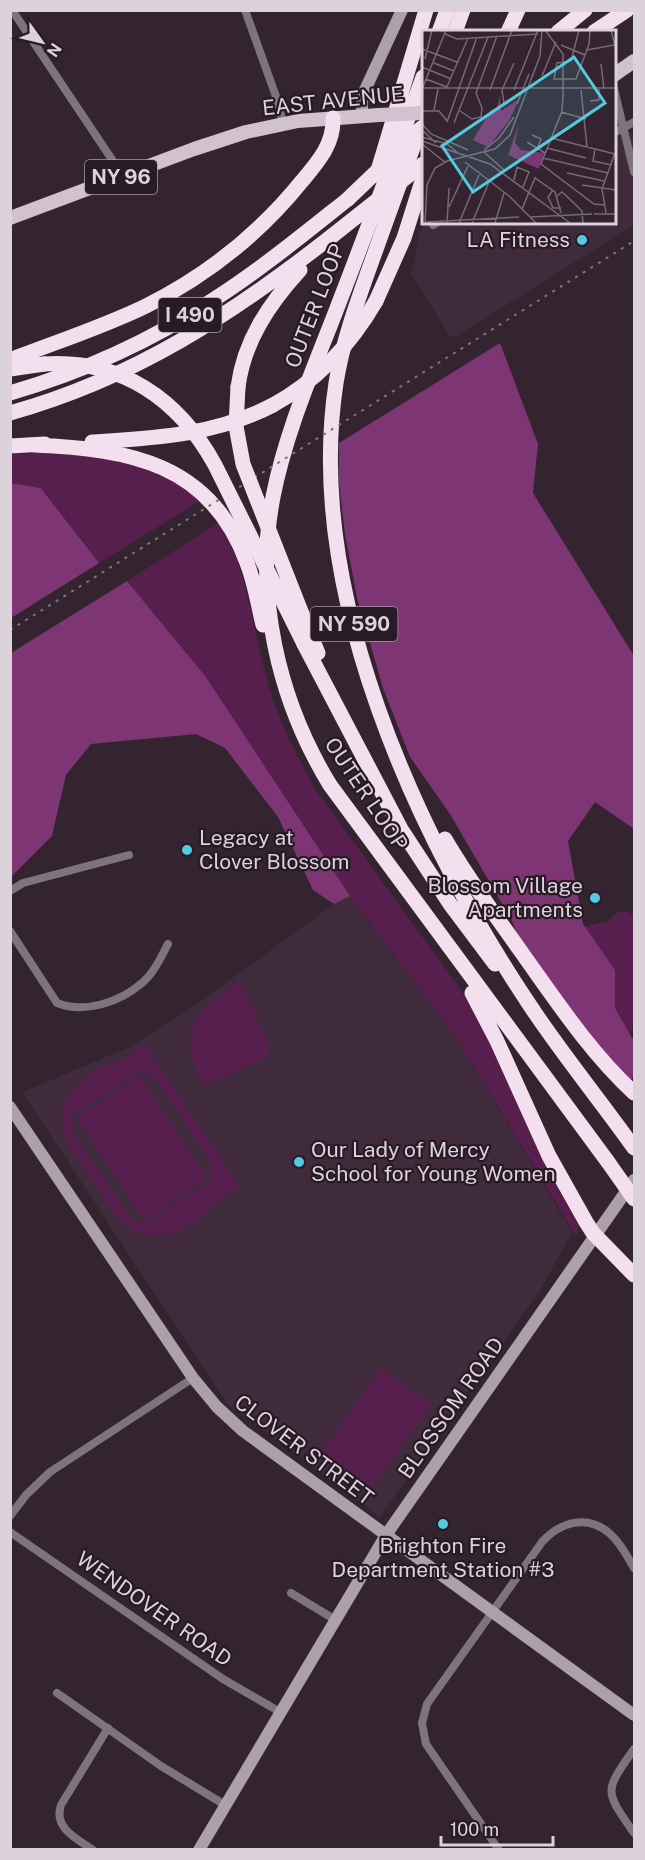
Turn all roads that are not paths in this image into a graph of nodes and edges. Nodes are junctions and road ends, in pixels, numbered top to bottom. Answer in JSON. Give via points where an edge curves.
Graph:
{"nodes":[{"id":1,"x":12,"y":10,"type":"edge"},
{"id":2,"x":245,"y":10,"type":"edge"},
{"id":3,"x":402,"y":10,"type":"edge"},
{"id":4,"x":426,"y":10,"type":"edge"},
{"id":5,"x":447,"y":10,"type":"edge"},
{"id":6,"x":464,"y":10,"type":"edge"},
{"id":7,"x":518,"y":10,"type":"edge"},
{"id":8,"x":585,"y":10,"type":"edge"},
{"id":9,"x":616,"y":10,"type":"edge"},
{"id":10,"x":627,"y":10,"type":"edge"},
{"id":11,"x":440,"y":30,"type":"edge"},
{"id":12,"x":456,"y":30,"type":"edge"},
{"id":13,"x":460,"y":30,"type":"edge"},
{"id":14,"x":509,"y":30,"type":"edge"},
{"id":15,"x":560,"y":30,"type":"edge"},
{"id":16,"x":592,"y":30,"type":"edge"},
{"id":17,"x":597,"y":30,"type":"edge"},
{"id":18,"x":634,"y":61,"type":"edge"},
{"id":19,"x":615,"y":74,"type":"edge"},
{"id":20,"x":422,"y":80,"type":"edge"},
{"id":21,"x":615,"y":93,"type":"edge"},
{"id":22,"x":422,"y":113,"type":"edge"},
{"id":23,"x":362,"y":115,"type":"junction"},
{"id":24,"x":333,"y":118,"type":"junction"},
{"id":25,"x":422,"y":123,"type":"edge"},
{"id":26,"x":634,"y":123,"type":"edge"},
{"id":27,"x":283,"y":124,"type":"junction"},
{"id":28,"x":422,"y":128,"type":"edge"},
{"id":29,"x":624,"y":128,"type":"junction"},
{"id":30,"x":615,"y":132,"type":"edge"},
{"id":31,"x":422,"y":140,"type":"edge"},
{"id":32,"x":422,"y":165,"type":"edge"},
{"id":33,"x":634,"y":172,"type":"edge"},
{"id":34,"x":123,"y":176,"type":"junction"},
{"id":35,"x":422,"y":181,"type":"edge"},
{"id":36,"x":348,"y":199,"type":"junction"},
{"id":37,"x":10,"y":218,"type":"edge"},
{"id":38,"x":332,"y":236,"type":"junction"},
{"id":39,"x":325,"y":340,"type":"junction"},
{"id":40,"x":10,"y":360,"type":"edge"},
{"id":41,"x":10,"y":369,"type":"edge"},
{"id":42,"x":10,"y":393,"type":"edge"},
{"id":43,"x":10,"y":413,"type":"edge"},
{"id":44,"x":34,"y":445,"type":"junction"},
{"id":45,"x":10,"y":446,"type":"edge"},
{"id":46,"x":293,"y":711,"type":"junction"},
{"id":47,"x":383,"y":720,"type":"junction"},
{"id":48,"x":364,"y":761,"type":"junction"},
{"id":49,"x":129,"y":855,"type":"dead end"},
{"id":50,"x":10,"y":891,"type":"edge"},
{"id":51,"x":435,"y":928,"type":"junction"},
{"id":52,"x":10,"y":931,"type":"edge"},
{"id":53,"x":168,"y":944,"type":"dead end"},
{"id":54,"x":559,"y":1047,"type":"junction"},
{"id":55,"x":634,"y":1093,"type":"edge"},
{"id":56,"x":10,"y":1107,"type":"edge"},
{"id":57,"x":630,"y":1142,"type":"edge"},
{"id":58,"x":634,"y":1180,"type":"edge"},
{"id":59,"x":634,"y":1199,"type":"edge"},
{"id":60,"x":596,"y":1236,"type":"junction"},
{"id":61,"x":634,"y":1275,"type":"edge"},
{"id":62,"x":194,"y":1378,"type":"junction"},
{"id":63,"x":10,"y":1516,"type":"edge"},
{"id":64,"x":10,"y":1532,"type":"edge"},
{"id":65,"x":386,"y":1535,"type":"junction"},
{"id":66,"x":634,"y":1568,"type":"edge"},
{"id":67,"x":291,"y":1593,"type":"dead end"},
{"id":68,"x":491,"y":1611,"type":"junction"},
{"id":69,"x":334,"y":1619,"type":"junction"},
{"id":70,"x":57,"y":1694,"type":"dead end"},
{"id":71,"x":280,"y":1712,"type":"junction"},
{"id":72,"x":634,"y":1715,"type":"edge"},
{"id":73,"x":108,"y":1728,"type":"junction"},
{"id":74,"x":634,"y":1749,"type":"edge"},
{"id":75,"x":225,"y":1805,"type":"junction"},
{"id":76,"x":634,"y":1833,"type":"edge"},
{"id":77,"x":93,"y":1850,"type":"edge"},
{"id":78,"x":199,"y":1850,"type":"edge"},
{"id":79,"x":499,"y":1850,"type":"edge"}],
"edges":[{"from":1,"to":34,"type":"street"},
{"from":2,"to":27,"type":"street"},
{"from":3,"to":23,"type":"street","via":[[365,90]]},
{"from":4,"to":39,"type":"highway"},
{"from":5,"to":11,"type":"highway"},
{"from":6,"to":12,"type":"highway"},
{"from":6,"to":13,"type":"highway"},
{"from":7,"to":14,"type":"highway"},
{"from":8,"to":15,"type":"highway"},
{"from":9,"to":16,"type":"highway"},
{"from":10,"to":17,"type":"highway"},
{"from":18,"to":19,"type":"main road"},
{"from":20,"to":39,"type":"highway","name":"OUTER LOOP"},
{"from":21,"to":29,"type":"street"},
{"from":22,"to":23,"type":"main road","name":"EAST AVENUE","number":"NY 96","bridge":true},
{"from":23,"to":24,"type":"main road","name":"EAST AVENUE","number":"NY 96"},
{"from":24,"to":27,"type":"main road","name":"EAST AVENUE","number":"NY 96"},
{"from":24,"to":40,"type":"highway","via":[[331,139],[311,170],[279,208],[229,253],[146,306]]},
{"from":25,"to":47,"type":"highway","name":"OUTER LOOP","number":"NY 590","via":[[345,342],[336,382],[331,436],[333,498],[343,574],[360,648]]},
{"from":26,"to":29,"type":"street"},
{"from":27,"to":34,"type":"main road","name":"EAST AVENUE","number":"NY 96","via":[[220,140]]},
{"from":28,"to":36,"type":"highway","bridge":true},
{"from":29,"to":30,"type":"street"},
{"from":29,"to":33,"type":"street"},
{"from":31,"to":36,"type":"highway","number":"I 490","bridge":true},
{"from":32,"to":38,"type":"highway","number":"I 490","bridge":true},
{"from":34,"to":37,"type":"main road","name":"EAST AVENUE","number":"NY 96"},
{"from":35,"to":44,"type":"highway","bridge":true,"via":[[404,238],[376,301],[330,362],[301,387],[238,421],[190,433]]},
{"from":36,"to":42,"type":"highway","number":"I 490","via":[[254,272],[185,318],[93,364]]},
{"from":38,"to":43,"type":"highway","number":"I 490","via":[[248,300],[173,347],[93,385]]},
{"from":38,"to":48,"type":"highway","bridge":true,"via":[[265,313],[247,351],[238,387],[237,432],[243,464]]},
{"from":39,"to":46,"type":"highway","name":"OUTER LOOP","via":[[280,469],[268,536],[272,632]]},
{"from":41,"to":48,"type":"highway","bridge":true,"via":[[44,363],[87,366],[122,376],[153,392],[184,419],[215,465]]},
{"from":44,"to":45,"type":"highway"},
{"from":44,"to":46,"type":"highway","via":[[91,448],[140,458],[177,475],[206,497],[231,530],[245,558],[273,660]]},
{"from":46,"to":51,"type":"highway","name":"OUTER LOOP","via":[[337,796]]},
{"from":47,"to":54,"type":"highway","name":"OUTER LOOP","number":"NY 590","via":[[454,878],[520,990]]},
{"from":47,"to":55,"type":"highway","via":[[464,870],[580,1033]]},
{"from":48,"to":54,"type":"highway","via":[[441,891]]},
{"from":49,"to":50,"type":"street","via":[[23,883]]},
{"from":51,"to":59,"type":"highway","name":"OUTER LOOP","bridge":true},
{"from":51,"to":60,"type":"highway","via":[[486,1017],[549,1156]]},
{"from":52,"to":53,"type":"street","via":[[57,1003],[68,1007],[90,1007],[117,999],[143,983]]},
{"from":54,"to":57,"type":"highway","name":"OUTER LOOP","number":"NY 590"},
{"from":56,"to":62,"type":"street","name":"CLOVER STREET"},
{"from":58,"to":60,"type":"street","name":"BLOSSOM ROAD"},
{"from":60,"to":61,"type":"highway"},
{"from":60,"to":65,"type":"street","name":"BLOSSOM ROAD"},
{"from":62,"to":63,"type":"street","via":[[50,1472]]},
{"from":62,"to":65,"type":"street","name":"CLOVER STREET","via":[[235,1425]]},
{"from":64,"to":71,"type":"street","name":"WENDOVER ROAD","via":[[223,1679]]},
{"from":65,"to":68,"type":"street","name":"CLOVER STREET"},
{"from":65,"to":69,"type":"street","name":"BLOSSOM ROAD"},
{"from":66,"to":68,"type":"street","via":[[615,1538],[602,1527],[587,1522],[568,1523],[542,1542]]},
{"from":67,"to":69,"type":"street"},
{"from":68,"to":72,"type":"street","name":"CLOVER STREET"},
{"from":68,"to":79,"type":"street","via":[[431,1697],[422,1729],[429,1749]]},
{"from":69,"to":71,"type":"street","name":"BLOSSOM ROAD"},
{"from":70,"to":73,"type":"street"},
{"from":71,"to":75,"type":"street","name":"BLOSSOM ROAD"},
{"from":73,"to":75,"type":"street"},
{"from":73,"to":77,"type":"street","via":[[59,1814],[67,1831]]},
{"from":74,"to":76,"type":"street","via":[[613,1779],[611,1794]]},
{"from":75,"to":78,"type":"street","name":"BLOSSOM ROAD"}]}
